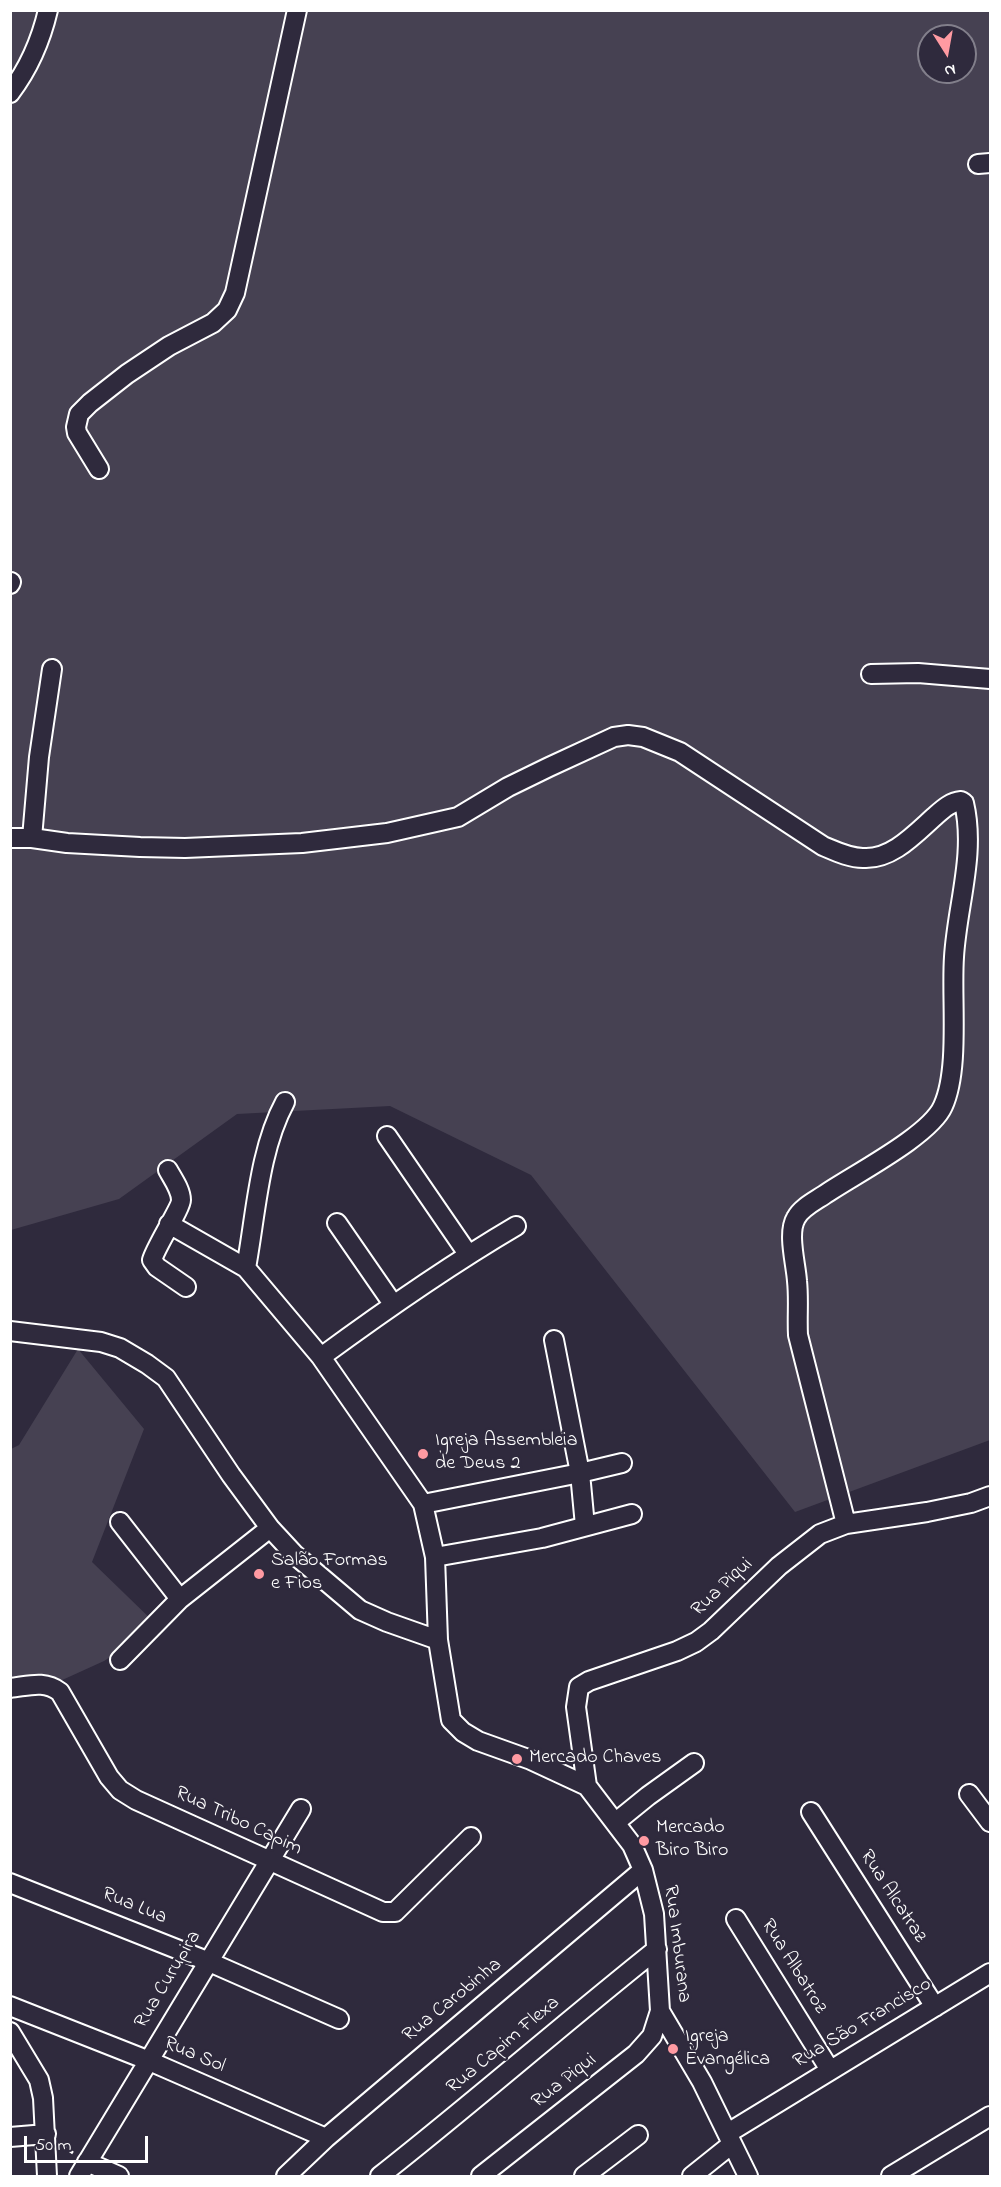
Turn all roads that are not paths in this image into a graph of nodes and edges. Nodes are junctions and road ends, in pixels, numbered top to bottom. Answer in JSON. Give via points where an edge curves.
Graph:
{"nodes":[{"id":1,"x":48,"y":10,"type":"edge"},
{"id":2,"x":297,"y":10,"type":"edge"},
{"id":3,"x":10,"y":93,"type":"edge"},
{"id":4,"x":99,"y":469,"type":"dead end"},
{"id":5,"x":52,"y":669,"type":"dead end"},
{"id":6,"x":871,"y":674,"type":"dead end"},
{"id":7,"x":990,"y":679,"type":"edge"},
{"id":8,"x":10,"y":838,"type":"edge"},
{"id":9,"x":32,"y":838,"type":"junction"},
{"id":10,"x":285,"y":1102,"type":"dead end"},
{"id":11,"x":387,"y":1136,"type":"dead end"},
{"id":12,"x":168,"y":1170,"type":"dead end"},
{"id":13,"x":337,"y":1223,"type":"dead end"},
{"id":14,"x":169,"y":1224,"type":"junction"},
{"id":15,"x":516,"y":1226,"type":"dead end"},
{"id":16,"x":468,"y":1254,"type":"junction"},
{"id":17,"x":246,"y":1268,"type":"junction"},
{"id":18,"x":186,"y":1287,"type":"dead end"},
{"id":19,"x":393,"y":1304,"type":"junction"},
{"id":20,"x":10,"y":1331,"type":"edge"},
{"id":21,"x":554,"y":1340,"type":"dead end"},
{"id":22,"x":321,"y":1357,"type":"junction"},
{"id":23,"x":622,"y":1463,"type":"dead end"},
{"id":24,"x":580,"y":1473,"type":"junction"},
{"id":25,"x":990,"y":1496,"type":"edge"},
{"id":26,"x":423,"y":1504,"type":"junction"},
{"id":27,"x":632,"y":1514,"type":"dead end"},
{"id":28,"x":120,"y":1522,"type":"dead end"},
{"id":29,"x":846,"y":1524,"type":"junction"},
{"id":30,"x":585,"y":1526,"type":"junction"},
{"id":31,"x":270,"y":1528,"type":"junction"},
{"id":32,"x":435,"y":1557,"type":"junction"},
{"id":33,"x":180,"y":1599,"type":"junction"},
{"id":34,"x":438,"y":1640,"type":"junction"},
{"id":35,"x":120,"y":1660,"type":"dead end"},
{"id":36,"x":10,"y":1688,"type":"edge"},
{"id":37,"x":694,"y":1763,"type":"dead end"},
{"id":38,"x":586,"y":1786,"type":"junction"},
{"id":39,"x":969,"y":1794,"type":"dead end"},
{"id":40,"x":301,"y":1809,"type":"dead end"},
{"id":41,"x":811,"y":1812,"type":"dead end"},
{"id":42,"x":616,"y":1822,"type":"junction"},
{"id":43,"x":990,"y":1822,"type":"edge"},
{"id":44,"x":471,"y":1837,"type":"dead end"},
{"id":45,"x":268,"y":1861,"type":"junction"},
{"id":46,"x":643,"y":1870,"type":"junction"},
{"id":47,"x":10,"y":1883,"type":"edge"},
{"id":48,"x":736,"y":1919,"type":"dead end"},
{"id":49,"x":657,"y":1949,"type":"junction"},
{"id":50,"x":207,"y":1961,"type":"junction"},
{"id":51,"x":990,"y":1973,"type":"edge"},
{"id":52,"x":10,"y":2006,"type":"edge"},
{"id":53,"x":935,"y":2007,"type":"junction"},
{"id":54,"x":660,"y":2011,"type":"junction"},
{"id":55,"x":339,"y":2019,"type":"dead end"},
{"id":56,"x":10,"y":2032,"type":"edge"},
{"id":57,"x":147,"y":2060,"type":"junction"},
{"id":58,"x":830,"y":2070,"type":"junction"},
{"id":59,"x":990,"y":2115,"type":"edge"},
{"id":60,"x":46,"y":2134,"type":"junction"},
{"id":61,"x":638,"y":2135,"type":"dead end"},
{"id":62,"x":10,"y":2137,"type":"edge"},
{"id":63,"x":326,"y":2138,"type":"junction"},
{"id":64,"x":730,"y":2138,"type":"junction"},
{"id":65,"x":83,"y":2169,"type":"edge"},
{"id":66,"x":292,"y":2174,"type":"edge"},
{"id":67,"x":47,"y":2176,"type":"edge"},
{"id":68,"x":119,"y":2176,"type":"edge"},
{"id":69,"x":380,"y":2176,"type":"edge"},
{"id":70,"x":481,"y":2176,"type":"edge"},
{"id":71,"x":584,"y":2176,"type":"edge"},
{"id":72,"x":692,"y":2176,"type":"edge"},
{"id":73,"x":748,"y":2176,"type":"edge"},
{"id":74,"x":891,"y":2176,"type":"edge"}],
"edges":[{"from":1,"to":3,"type":"street","via":[[24,75]]},
{"from":2,"to":4,"type":"street","via":[[235,293],[227,310],[213,323],[127,374],[79,414],[77,433]]},
{"from":5,"to":9,"type":"street"},
{"from":6,"to":7,"type":"street"},
{"from":8,"to":9,"type":"street"},
{"from":9,"to":29,"type":"street","via":[[185,848],[302,843],[387,833],[458,817],[549,767],[614,737],[628,735],[680,752],[823,846],[848,856],[882,856],[955,801],[964,803],[969,831],[954,957],[951,1076],[943,1106],[931,1124],[805,1208],[795,1218],[792,1231],[798,1281],[798,1335]]},
{"from":10,"to":17,"type":"street","via":[[268,1142]]},
{"from":11,"to":16,"type":"street"},
{"from":12,"to":14,"type":"street","via":[[181,1200]]},
{"from":13,"to":19,"type":"street"},
{"from":14,"to":17,"type":"street"},
{"from":14,"to":18,"type":"street","via":[[152,1262]]},
{"from":15,"to":16,"type":"street"},
{"from":16,"to":19,"type":"street"},
{"from":17,"to":22,"type":"street"},
{"from":19,"to":22,"type":"street"},
{"from":20,"to":31,"type":"street","via":[[101,1342],[147,1364],[178,1395]]},
{"from":21,"to":24,"type":"street"},
{"from":22,"to":26,"type":"street"},
{"from":23,"to":24,"type":"street"},
{"from":24,"to":26,"type":"street"},
{"from":24,"to":30,"type":"street"},
{"from":25,"to":29,"type":"street","name":"Rua Piqui","via":[[927,1512]]},
{"from":26,"to":32,"type":"street"},
{"from":27,"to":30,"type":"street"},
{"from":28,"to":33,"type":"street"},
{"from":29,"to":38,"type":"street","name":"Rua Piqui","via":[[802,1546],[696,1642],[579,1687],[576,1707]]},
{"from":30,"to":32,"type":"street"},
{"from":31,"to":33,"type":"street"},
{"from":31,"to":34,"type":"street","via":[[295,1555],[360,1610]]},
{"from":32,"to":34,"type":"street"},
{"from":33,"to":35,"type":"street"},
{"from":34,"to":38,"type":"street","via":[[451,1720],[463,1732]]},
{"from":36,"to":45,"type":"street","name":"Rua Tribo Capim","via":[[37,1684],[60,1692],[120,1790]]},
{"from":37,"to":42,"type":"street"},
{"from":38,"to":42,"type":"street","name":"Rua Imburana"},
{"from":39,"to":43,"type":"street"},
{"from":40,"to":45,"type":"street","name":"Rua Curupira"},
{"from":41,"to":53,"type":"street","name":"Rua Alcatraz"},
{"from":42,"to":46,"type":"street","name":"Rua Imburana"},
{"from":44,"to":45,"type":"street","name":"Rua Tribo Capim","via":[[395,1912],[389,1913]]},
{"from":45,"to":50,"type":"street","name":"Rua Curupira"},
{"from":46,"to":49,"type":"street","name":"Rua Imburana","via":[[654,1914]]},
{"from":46,"to":63,"type":"street","name":"Rua Carobinha"},
{"from":47,"to":50,"type":"street","name":"Rua Lua"},
{"from":48,"to":58,"type":"street","name":"Rua Albatroz"},
{"from":49,"to":54,"type":"street","name":"Rua Imburana"},
{"from":49,"to":69,"type":"street","name":"Rua Capim Flexa"},
{"from":50,"to":55,"type":"street","name":"Rua Lua"},
{"from":50,"to":57,"type":"street","name":"Rua Curupira"},
{"from":51,"to":53,"type":"street","name":"Rua São Francisco"},
{"from":52,"to":57,"type":"street","name":"Rua Sol"},
{"from":53,"to":58,"type":"street","name":"Rua São Francisco"},
{"from":54,"to":64,"type":"street","name":"Rua Imburana"},
{"from":54,"to":70,"type":"street","name":"Rua Piqui","via":[[652,2036],[636,2055]]},
{"from":56,"to":60,"type":"street","via":[[39,2080]]},
{"from":57,"to":63,"type":"street","name":"Rua Sol"},
{"from":57,"to":65,"type":"street","name":"Rua Curupira"},
{"from":58,"to":64,"type":"street","name":"Rua São Francisco"},
{"from":59,"to":74,"type":"street"},
{"from":60,"to":62,"type":"street"},
{"from":60,"to":67,"type":"street"},
{"from":61,"to":71,"type":"street"},
{"from":63,"to":66,"type":"street","name":"Rua Carobinha"},
{"from":64,"to":72,"type":"street","name":"Rua São Francisco"},
{"from":64,"to":73,"type":"street","name":"Rua Imburana"},
{"from":65,"to":68,"type":"street"}]}
